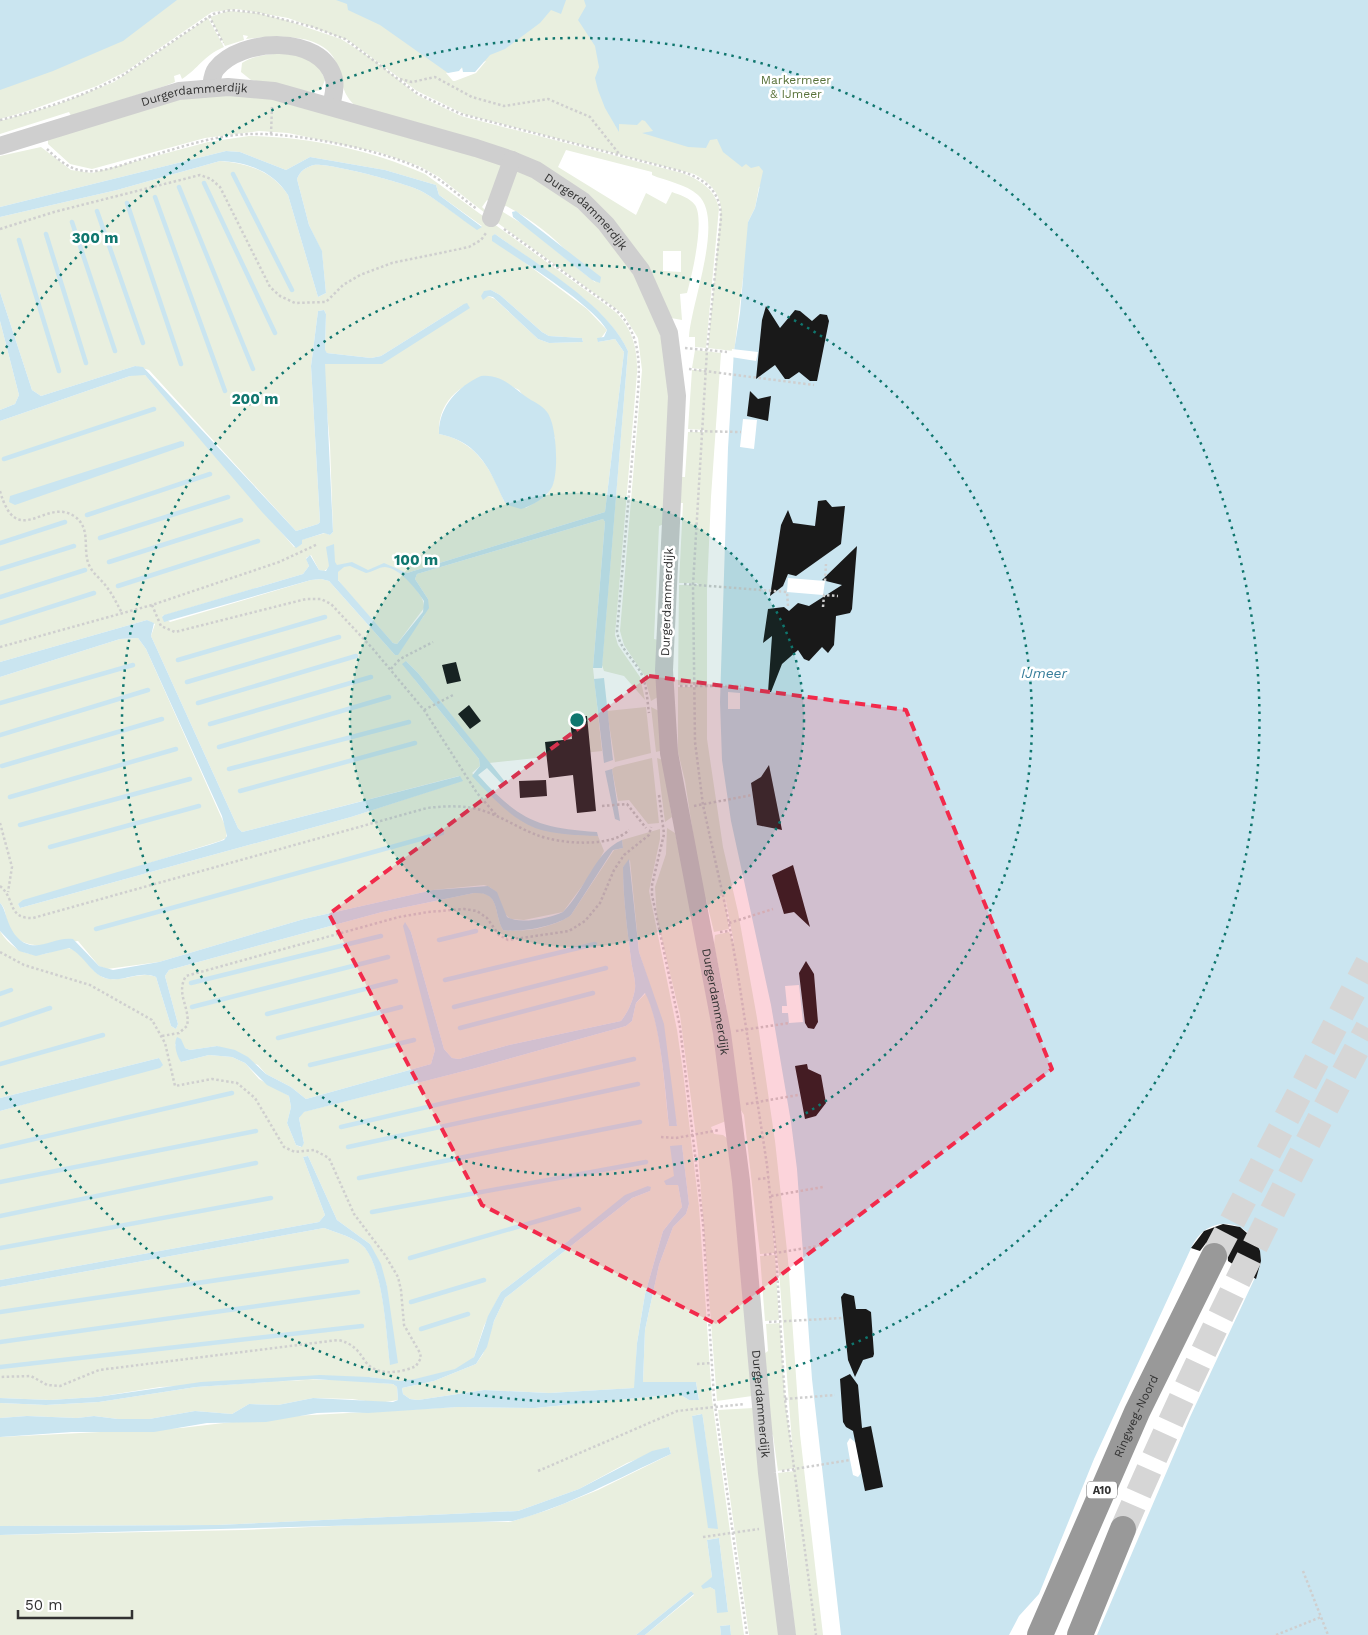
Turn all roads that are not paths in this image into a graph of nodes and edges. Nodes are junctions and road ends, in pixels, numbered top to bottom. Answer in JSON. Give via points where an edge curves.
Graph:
{"nodes":[{"id":1,"x":211,"y":88,"type":"junction"},
{"id":2,"x":331,"y":106,"type":"junction"},
{"id":3,"x":0,"y":146,"type":"edge"},
{"id":4,"x":512,"y":160,"type":"junction"},
{"id":5,"x":489,"y":221,"type":"road end"},
{"id":6,"x":1214,"y":1256,"type":"tunnel mouth"},
{"id":7,"x":1123,"y":1529,"type":"tunnel mouth"},
{"id":8,"x":787,"y":1635,"type":"edge"},
{"id":9,"x":1040,"y":1635,"type":"edge"},
{"id":10,"x":1080,"y":1635,"type":"edge"}],
"edges":[{"from":1,"to":2,"type":"street","name":"Durgerdammerdijk","via":[[274,91]]},
{"from":1,"to":2,"type":"street","via":[[215,70],[231,57],[246,50],[295,46],[317,54],[328,66],[334,80]]},
{"from":1,"to":3,"type":"street","name":"Durgerdammerdijk","via":[[161,95]]},
{"from":2,"to":4,"type":"street","name":"Durgerdammerdijk"},
{"from":4,"to":5,"type":"street"},
{"from":4,"to":8,"type":"street","name":"Durgerdammerdijk","via":[[569,190],[606,224],[642,270],[669,333],[676,370],[664,670],[669,753],[722,1033],[746,1230],[759,1402]]},
{"from":6,"to":9,"type":"highway","name":"Ringweg-Noord","number":"A10","via":[[1136,1412]]},
{"from":7,"to":10,"type":"highway"}]}
